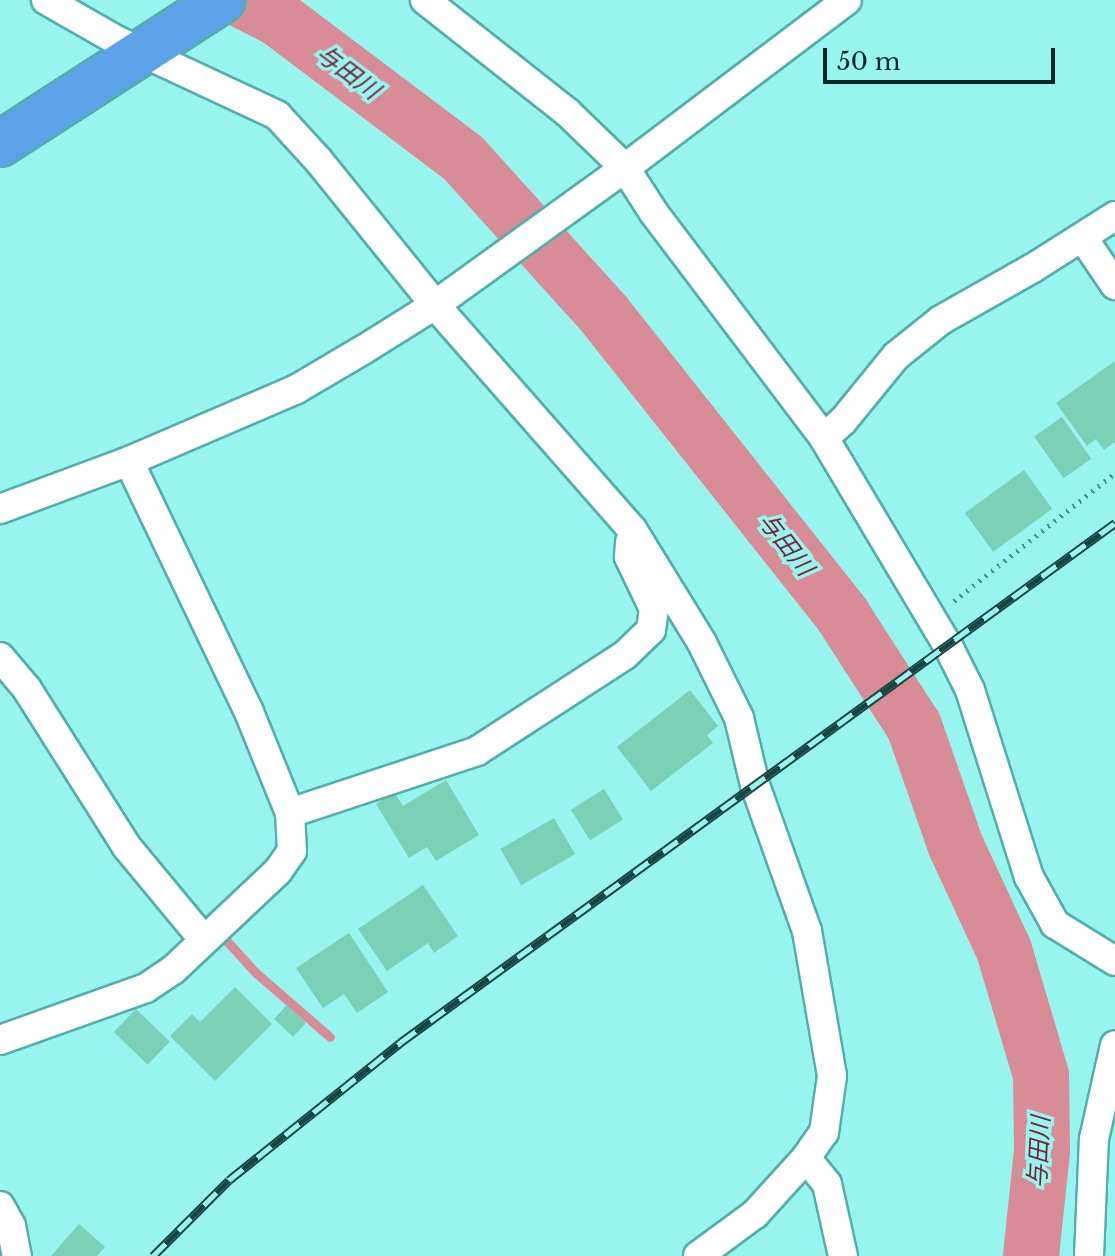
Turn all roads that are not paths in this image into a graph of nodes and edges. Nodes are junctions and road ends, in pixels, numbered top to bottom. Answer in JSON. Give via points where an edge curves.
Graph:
{"nodes":[{"id":1,"x":46,"y":0,"type":"edge"},
{"id":2,"x":223,"y":0,"type":"edge"},
{"id":3,"x":425,"y":0,"type":"edge"},
{"id":4,"x":847,"y":0,"type":"edge"},
{"id":5,"x":157,"y":45,"type":"junction"},
{"id":6,"x":0,"y":144,"type":"edge"},
{"id":7,"x":614,"y":176,"type":"junction"},
{"id":8,"x":1115,"y":216,"type":"edge"},
{"id":9,"x":1083,"y":238,"type":"junction"},
{"id":10,"x":1115,"y":285,"type":"edge"},
{"id":11,"x":442,"y":299,"type":"junction"},
{"id":12,"x":824,"y":438,"type":"junction"},
{"id":13,"x":129,"y":461,"type":"junction"},
{"id":14,"x":0,"y":509,"type":"edge"},
{"id":15,"x":632,"y":529,"type":"junction"},
{"id":16,"x":0,"y":657,"type":"edge"},
{"id":17,"x":290,"y":813,"type":"junction"},
{"id":18,"x":204,"y":940,"type":"junction"},
{"id":19,"x":1115,"y":961,"type":"edge"},
{"id":20,"x":0,"y":1040,"type":"edge"},
{"id":21,"x":1115,"y":1045,"type":"edge"},
{"id":22,"x":806,"y":1158,"type":"junction"},
{"id":23,"x":0,"y":1206,"type":"edge"},
{"id":24,"x":17,"y":1256,"type":"edge"},
{"id":25,"x":698,"y":1256,"type":"edge"},
{"id":26,"x":843,"y":1256,"type":"edge"},
{"id":27,"x":1089,"y":1256,"type":"edge"}],
"edges":[{"from":1,"to":5,"type":"street","via":[[116,40]]},
{"from":2,"to":5,"type":"highway"},
{"from":3,"to":7,"type":"street","via":[[567,112]]},
{"from":4,"to":7,"type":"street"},
{"from":5,"to":6,"type":"highway"},
{"from":5,"to":11,"type":"street","via":[[277,115]]},
{"from":7,"to":11,"type":"street"},
{"from":7,"to":12,"type":"street","via":[[654,213]]},
{"from":8,"to":9,"type":"street"},
{"from":9,"to":10,"type":"street"},
{"from":9,"to":12,"type":"street","via":[[941,320],[896,356]]},
{"from":11,"to":13,"type":"street","via":[[295,390]]},
{"from":11,"to":15,"type":"street"},
{"from":12,"to":19,"type":"street","via":[[970,690],[1029,877],[1055,924]]},
{"from":13,"to":14,"type":"street"},
{"from":13,"to":17,"type":"street","via":[[249,712]]},
{"from":15,"to":17,"type":"street","via":[[629,557],[654,609],[651,630],[625,655],[477,751]]},
{"from":15,"to":22,"type":"street","via":[[702,643],[739,718],[755,785],[807,931],[832,1076],[824,1132]]},
{"from":16,"to":18,"type":"street","via":[[27,689],[127,847]]},
{"from":17,"to":18,"type":"street","via":[[292,851],[278,871]]},
{"from":18,"to":20,"type":"street","via":[[146,988]]},
{"from":21,"to":27,"type":"street","via":[[1094,1139]]},
{"from":22,"to":25,"type":"street","via":[[755,1214]]},
{"from":22,"to":26,"type":"street","via":[[827,1184]]},
{"from":23,"to":24,"type":"street"}]}
